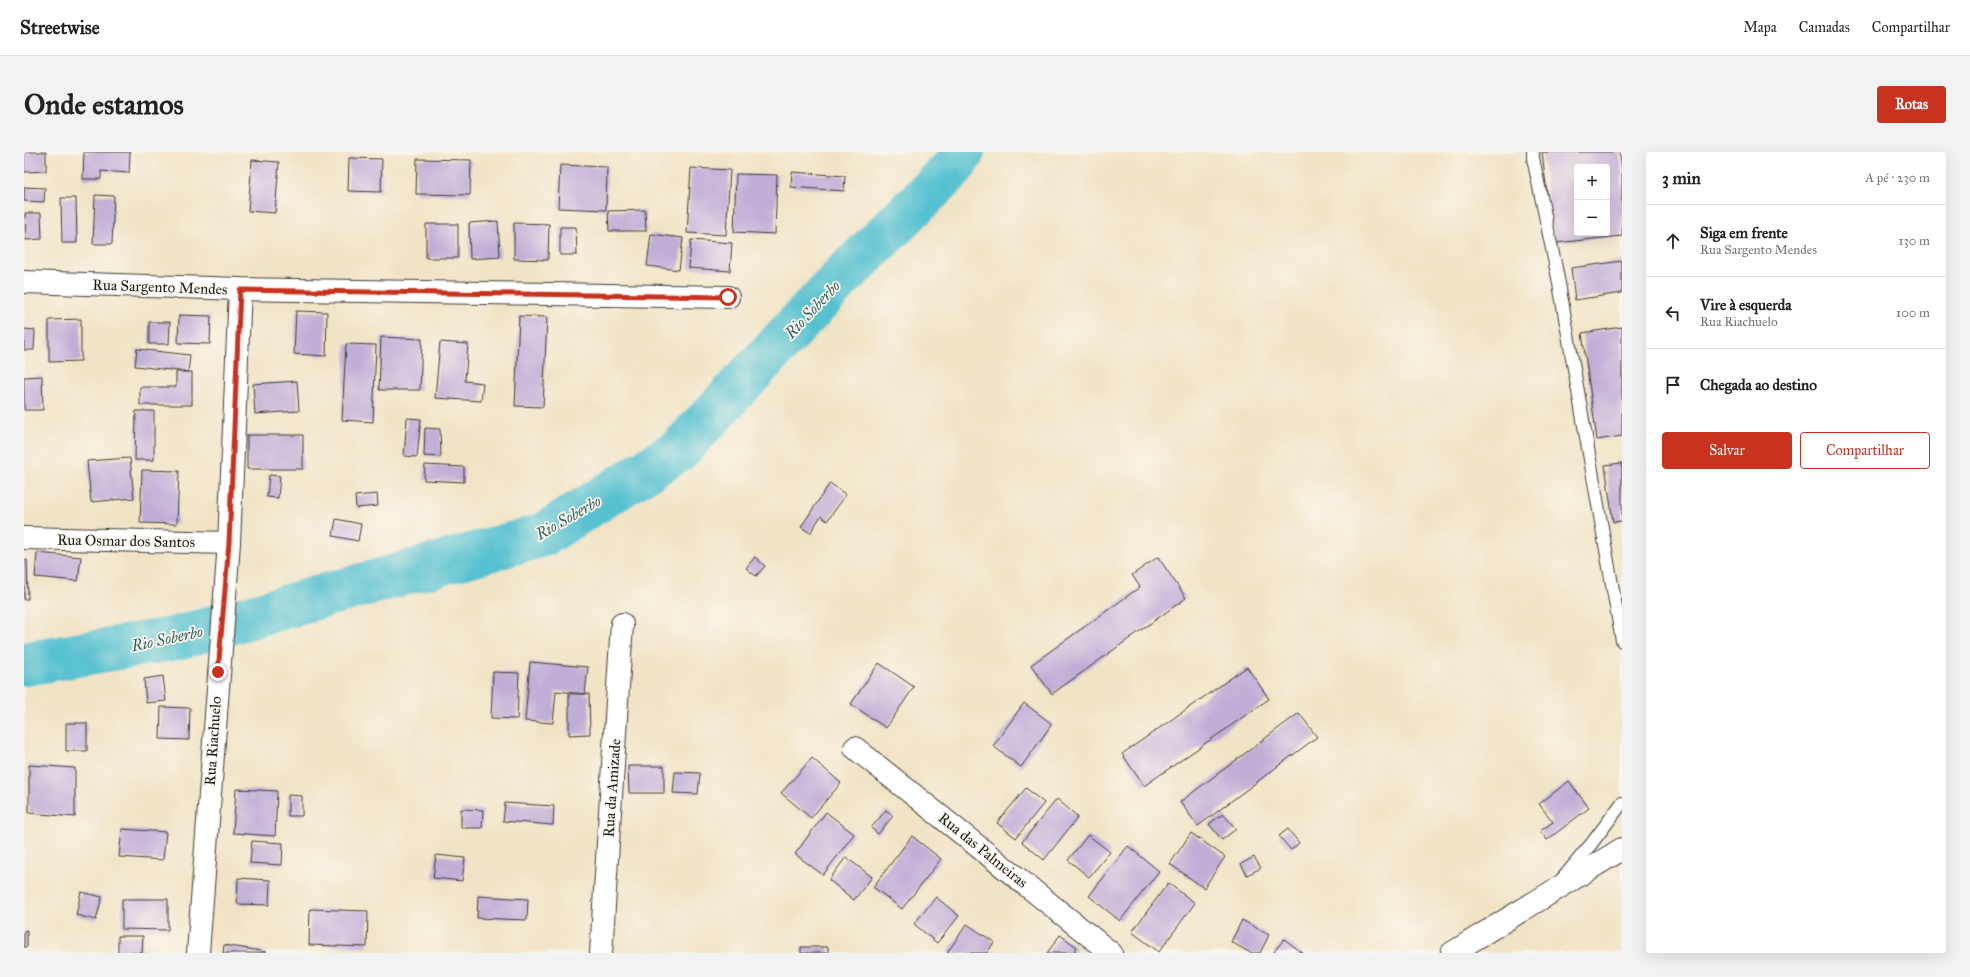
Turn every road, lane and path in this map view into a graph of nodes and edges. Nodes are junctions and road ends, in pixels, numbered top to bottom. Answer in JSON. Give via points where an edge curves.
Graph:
{"nodes":[{"id":1,"x":1533,"y":152,"type":"edge"},
{"id":2,"x":24,"y":282,"type":"edge"},
{"id":3,"x":240,"y":290,"type":"junction"},
{"id":4,"x":728,"y":297,"type":"dead end"},
{"id":5,"x":24,"y":538,"type":"edge"},
{"id":6,"x":229,"y":543,"type":"junction"},
{"id":7,"x":622,"y":624,"type":"dead end"},
{"id":8,"x":1622,"y":641,"type":"edge"},
{"id":9,"x":855,"y":748,"type":"dead end"},
{"id":10,"x":1622,"y":803,"type":"edge"},
{"id":11,"x":1622,"y":848,"type":"edge"},
{"id":12,"x":1549,"y":893,"type":"junction"},
{"id":13,"x":198,"y":953,"type":"edge"},
{"id":14,"x":601,"y":953,"type":"edge"},
{"id":15,"x":1111,"y":953,"type":"edge"},
{"id":16,"x":1452,"y":953,"type":"edge"}],
"edges":[{"from":1,"to":8,"type":"lane"},
{"from":2,"to":3,"type":"street","name":"Rua Sargento Mendes"},
{"from":3,"to":4,"type":"street","name":"Rua Sargento Mendes"},
{"from":3,"to":6,"type":"street","name":"Rua Riachuelo"},
{"from":5,"to":6,"type":"street","name":"Rua Osmar dos Santos"},
{"from":6,"to":13,"type":"street","name":"Rua Riachuelo"},
{"from":7,"to":14,"type":"street","name":"Rua da Amizade"},
{"from":9,"to":15,"type":"street","name":"Rua das Palmeiras"},
{"from":10,"to":12,"type":"lane"},
{"from":11,"to":12,"type":"street"},
{"from":12,"to":16,"type":"street"}]}
